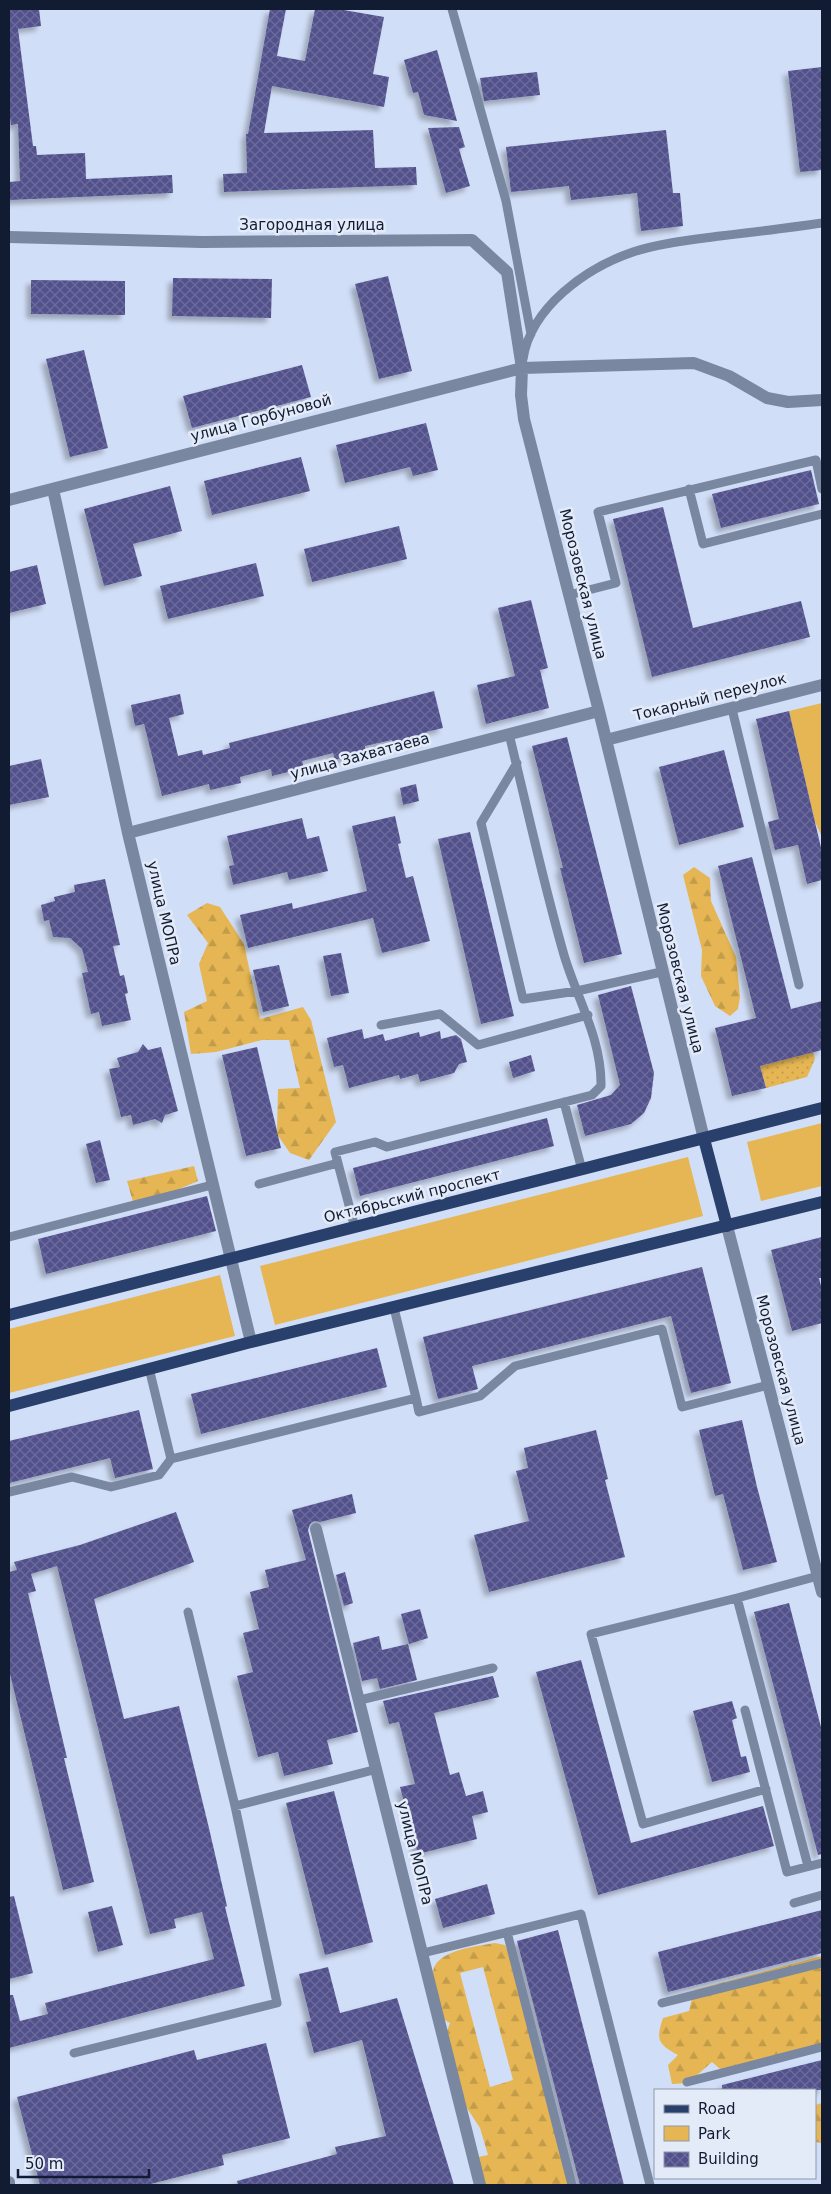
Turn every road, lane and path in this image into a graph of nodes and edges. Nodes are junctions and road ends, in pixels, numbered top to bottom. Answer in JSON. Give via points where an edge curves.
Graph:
{"nodes":[{"id":1,"x":452,"y":9,"type":"edge"},
{"id":2,"x":822,"y":223,"type":"edge"},
{"id":3,"x":9,"y":237,"type":"edge"},
{"id":4,"x":531,"y":334,"type":"junction"},
{"id":5,"x":522,"y":368,"type":"junction"},
{"id":6,"x":822,"y":400,"type":"edge"},
{"id":7,"x":53,"y":489,"type":"junction"},
{"id":8,"x":689,"y":489,"type":"junction"},
{"id":9,"x":822,"y":489,"type":"edge"},
{"id":10,"x":9,"y":500,"type":"edge"},
{"id":11,"x":822,"y":514,"type":"edge"},
{"id":12,"x":569,"y":595,"type":"junction"},
{"id":13,"x":822,"y":686,"type":"edge"},
{"id":14,"x":732,"y":709,"type":"junction"},
{"id":15,"x":599,"y":711,"type":"junction"},
{"id":16,"x":509,"y":734,"type":"junction"},
{"id":17,"x":606,"y":740,"type":"junction"},
{"id":18,"x":517,"y":763,"type":"junction"},
{"id":19,"x":128,"y":833,"type":"junction"},
{"id":20,"x":661,"y":972,"type":"junction"},
{"id":21,"x":800,"y":985,"type":"dead end"},
{"id":22,"x":577,"y":991,"type":"junction"},
{"id":23,"x":588,"y":1015,"type":"junction"},
{"id":24,"x":381,"y":1025,"type":"dead end"},
{"id":25,"x":564,"y":1102,"type":"junction"},
{"id":26,"x":822,"y":1108,"type":"edge"},
{"id":27,"x":704,"y":1140,"type":"junction"},
{"id":28,"x":338,"y":1163,"type":"junction"},
{"id":29,"x":582,"y":1170,"type":"junction"},
{"id":30,"x":259,"y":1184,"type":"dead end"},
{"id":31,"x":212,"y":1185,"type":"junction"},
{"id":32,"x":822,"y":1202,"type":"edge"},
{"id":33,"x":727,"y":1226,"type":"junction"},
{"id":34,"x":355,"y":1228,"type":"junction"},
{"id":35,"x":9,"y":1237,"type":"edge"},
{"id":36,"x":230,"y":1259,"type":"junction"},
{"id":37,"x":394,"y":1308,"type":"junction"},
{"id":38,"x":9,"y":1315,"type":"edge"},
{"id":39,"x":250,"y":1342,"type":"junction"},
{"id":40,"x":149,"y":1368,"type":"junction"},
{"id":41,"x":768,"y":1385,"type":"junction"},
{"id":42,"x":416,"y":1398,"type":"junction"},
{"id":43,"x":9,"y":1406,"type":"edge"},
{"id":44,"x":171,"y":1459,"type":"junction"},
{"id":45,"x":9,"y":1492,"type":"edge"},
{"id":46,"x":316,"y":1528,"type":"dead end"},
{"id":47,"x":818,"y":1576,"type":"junction"},
{"id":48,"x":822,"y":1592,"type":"edge"},
{"id":49,"x":737,"y":1598,"type":"junction"},
{"id":50,"x":188,"y":1612,"type":"dead end"},
{"id":51,"x":493,"y":1668,"type":"dead end"},
{"id":52,"x":360,"y":1700,"type":"junction"},
{"id":53,"x":745,"y":1710,"type":"dead end"},
{"id":54,"x":377,"y":1769,"type":"junction"},
{"id":55,"x":766,"y":1789,"type":"junction"},
{"id":56,"x":236,"y":1806,"type":"junction"},
{"id":57,"x":822,"y":1863,"type":"edge"},
{"id":58,"x":808,"y":1866,"type":"junction"},
{"id":59,"x":822,"y":1895,"type":"edge"},
{"id":60,"x":794,"y":1903,"type":"dead end"},
{"id":61,"x":507,"y":1932,"type":"junction"},
{"id":62,"x":423,"y":1953,"type":"junction"},
{"id":63,"x":822,"y":1963,"type":"edge"},
{"id":64,"x":662,"y":2003,"type":"dead end"},
{"id":65,"x":822,"y":2047,"type":"edge"},
{"id":66,"x":74,"y":2053,"type":"dead end"},
{"id":67,"x":687,"y":2082,"type":"dead end"},
{"id":68,"x":480,"y":2185,"type":"edge"},
{"id":69,"x":572,"y":2185,"type":"edge"},
{"id":70,"x":650,"y":2185,"type":"edge"}],
"edges":[{"from":1,"to":4,"type":"lane","via":[[506,201]]},
{"from":2,"to":4,"type":"lane","via":[[696,239],[634,252],[601,266],[570,287],[549,306]]},
{"from":3,"to":5,"type":"street","name":"Загородная улица","via":[[202,242],[472,240],[507,272]]},
{"from":4,"to":5,"type":"lane"},
{"from":5,"to":6,"type":"street","name":"улица Горбуновой","via":[[694,363],[729,376],[767,398],[788,402]]},
{"from":5,"to":7,"type":"street","name":"улица Горбуновой"},
{"from":5,"to":12,"type":"street","name":"Морозовская улица","via":[[520,395],[524,419]]},
{"from":7,"to":10,"type":"street","name":"улица Горбуновой"},
{"from":7,"to":19,"type":"street","name":"улица МОПРа"},
{"from":8,"to":9,"type":"lane","via":[[816,460]]},
{"from":8,"to":11,"type":"lane","via":[[703,544]]},
{"from":8,"to":12,"type":"lane","via":[[598,512],[616,582]]},
{"from":12,"to":15,"type":"street","name":"Морозовская улица"},
{"from":13,"to":14,"type":"street","name":"Токарный переулок"},
{"from":14,"to":17,"type":"street","name":"Токарный переулок"},
{"from":14,"to":21,"type":"lane"},
{"from":15,"to":16,"type":"street","name":"улица Захватаева"},
{"from":15,"to":17,"type":"street","name":"Морозовская улица"},
{"from":16,"to":18,"type":"lane"},
{"from":16,"to":19,"type":"street","name":"улица Захватаева"},
{"from":17,"to":20,"type":"street","name":"Морозовская улица"},
{"from":18,"to":22,"type":"lane","via":[[564,956]]},
{"from":18,"to":22,"type":"lane","via":[[481,823],[523,999]]},
{"from":19,"to":31,"type":"street","name":"улица МОПРа"},
{"from":20,"to":22,"type":"lane"},
{"from":20,"to":27,"type":"street","name":"Морозовская улица"},
{"from":22,"to":23,"type":"lane"},
{"from":23,"to":24,"type":"lane","via":[[478,1045],[440,1014]]},
{"from":23,"to":25,"type":"lane","via":[[601,1069],[601,1086],[592,1095]]},
{"from":25,"to":28,"type":"lane","via":[[387,1148],[374,1142],[335,1152]]},
{"from":25,"to":29,"type":"lane"},
{"from":26,"to":27,"type":"main road","name":"Октябрьский проспект"},
{"from":27,"to":29,"type":"main road","name":"Октябрьский проспект"},
{"from":27,"to":33,"type":"main road","name":"Морозовская улица"},
{"from":28,"to":30,"type":"lane"},
{"from":28,"to":34,"type":"lane"},
{"from":29,"to":34,"type":"main road","name":"Октябрьский проспект"},
{"from":31,"to":35,"type":"lane"},
{"from":31,"to":36,"type":"street","name":"улица МОПРа"},
{"from":32,"to":33,"type":"main road"},
{"from":33,"to":37,"type":"main road"},
{"from":33,"to":41,"type":"street","name":"Морозовская улица"},
{"from":34,"to":36,"type":"main road","name":"Октябрьский проспект"},
{"from":36,"to":38,"type":"main road","name":"Октябрьский проспект"},
{"from":36,"to":39,"type":"street","name":"улица МОПРа"},
{"from":37,"to":39,"type":"main road"},
{"from":37,"to":42,"type":"lane"},
{"from":39,"to":40,"type":"main road"},
{"from":40,"to":43,"type":"main road"},
{"from":40,"to":44,"type":"lane"},
{"from":41,"to":42,"type":"lane","via":[[682,1407],[662,1329],[515,1366],[480,1396],[419,1412]]},
{"from":41,"to":47,"type":"street","name":"Морозовская улица"},
{"from":42,"to":44,"type":"lane"},
{"from":44,"to":45,"type":"lane","via":[[159,1475],[111,1487],[72,1477]]},
{"from":46,"to":52,"type":"street","name":"улица МОПРа"},
{"from":47,"to":48,"type":"street","name":"Морозовская улица"},
{"from":47,"to":49,"type":"lane"},
{"from":49,"to":55,"type":"lane","via":[[591,1634],[643,1824]]},
{"from":49,"to":58,"type":"lane"},
{"from":50,"to":56,"type":"lane"},
{"from":51,"to":52,"type":"lane"},
{"from":52,"to":54,"type":"street","name":"улица МОПРа"},
{"from":53,"to":55,"type":"lane"},
{"from":54,"to":56,"type":"lane"},
{"from":54,"to":62,"type":"street","name":"улица МОПРа"},
{"from":55,"to":58,"type":"lane","via":[[788,1872]]},
{"from":56,"to":66,"type":"lane","via":[[277,2003]]},
{"from":57,"to":58,"type":"lane"},
{"from":59,"to":60,"type":"lane"},
{"from":61,"to":62,"type":"lane"},
{"from":61,"to":69,"type":"lane"},
{"from":61,"to":70,"type":"lane","via":[[580,1914]]},
{"from":62,"to":68,"type":"street","name":"улица МОПРа"},
{"from":63,"to":64,"type":"lane"},
{"from":65,"to":67,"type":"lane"}]}
